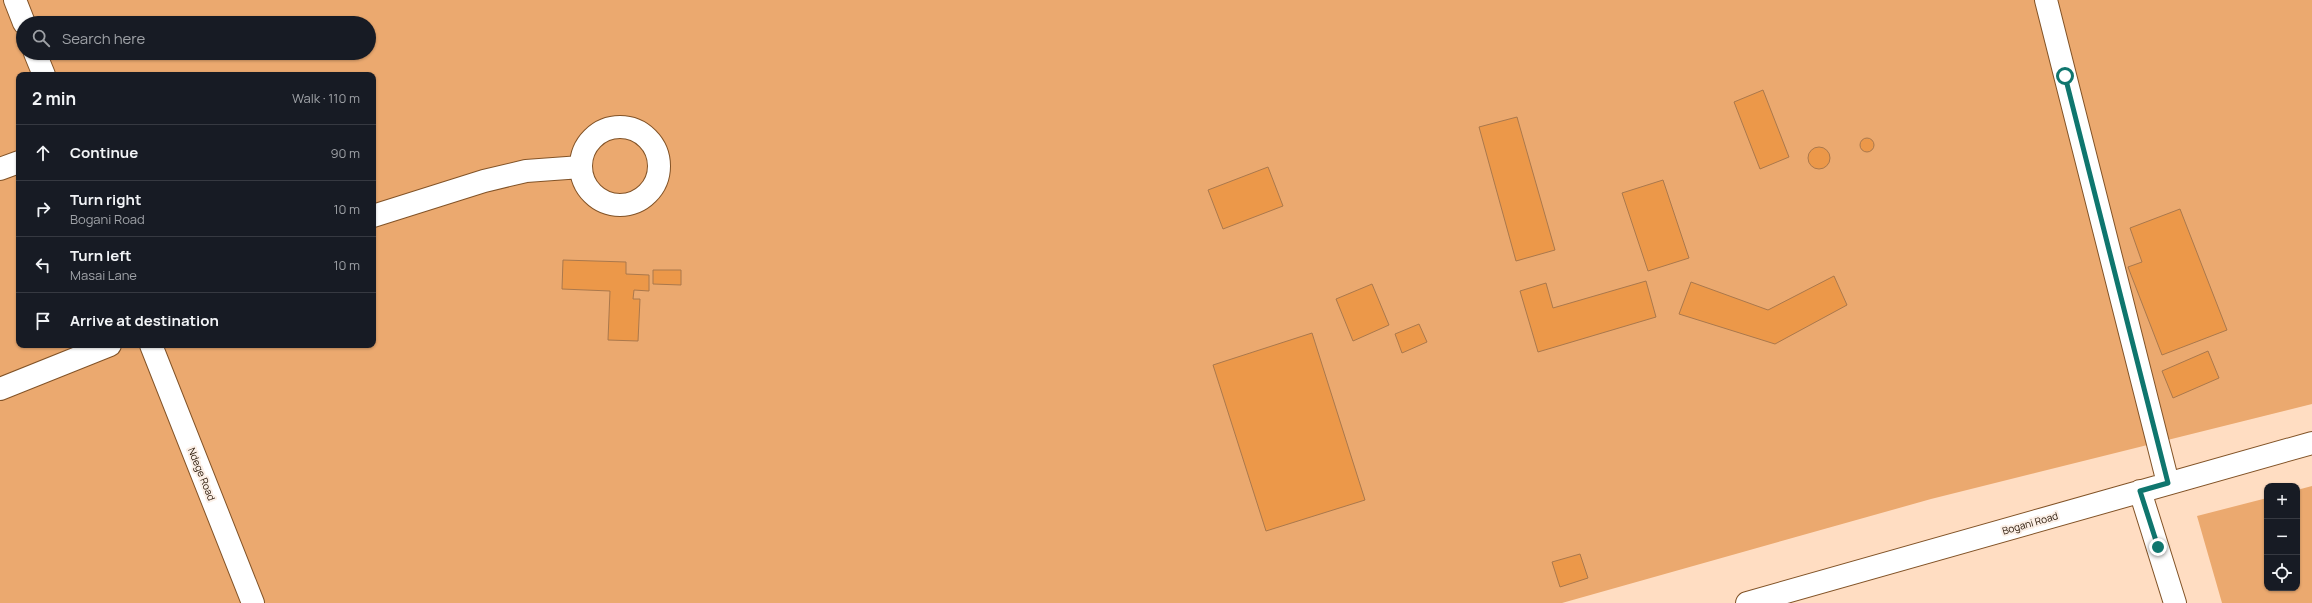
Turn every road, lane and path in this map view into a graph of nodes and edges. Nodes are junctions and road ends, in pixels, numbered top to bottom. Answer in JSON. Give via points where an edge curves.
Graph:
{"nodes":[{"id":1,"x":15,"y":0,"type":"edge"},
{"id":2,"x":2046,"y":0,"type":"edge"},
{"id":3,"x":21,"y":16,"type":"edge"},
{"id":4,"x":39,"y":60,"type":"edge"},
{"id":5,"x":43,"y":72,"type":"edge"},
{"id":6,"x":16,"y":163,"type":"edge"},
{"id":7,"x":581,"y":167,"type":"dead end"},
{"id":8,"x":0,"y":169,"type":"edge"},
{"id":9,"x":376,"y":215,"type":"edge"},
{"id":10,"x":102,"y":348,"type":"edge"},
{"id":11,"x":152,"y":348,"type":"edge"},
{"id":12,"x":0,"y":389,"type":"edge"},
{"id":13,"x":2312,"y":444,"type":"edge"},
{"id":14,"x":2168,"y":483,"type":"junction"},
{"id":15,"x":2140,"y":491,"type":"junction"},
{"id":16,"x":253,"y":603,"type":"edge"},
{"id":17,"x":1747,"y":603,"type":"edge"},
{"id":18,"x":2175,"y":603,"type":"edge"}],
"edges":[{"from":1,"to":3,"type":"street"},
{"from":2,"to":14,"type":"street"},
{"from":4,"to":5,"type":"street"},
{"from":6,"to":8,"type":"street"},
{"from":7,"to":9,"type":"street","via":[[526,171],[484,181]]},
{"from":10,"to":12,"type":"street"},
{"from":11,"to":16,"type":"street","name":"Ndege Road"},
{"from":13,"to":14,"type":"street","name":"Bogani Road"},
{"from":14,"to":15,"type":"street","name":"Bogani Road"},
{"from":15,"to":17,"type":"street","name":"Bogani Road"},
{"from":15,"to":18,"type":"street"}]}
